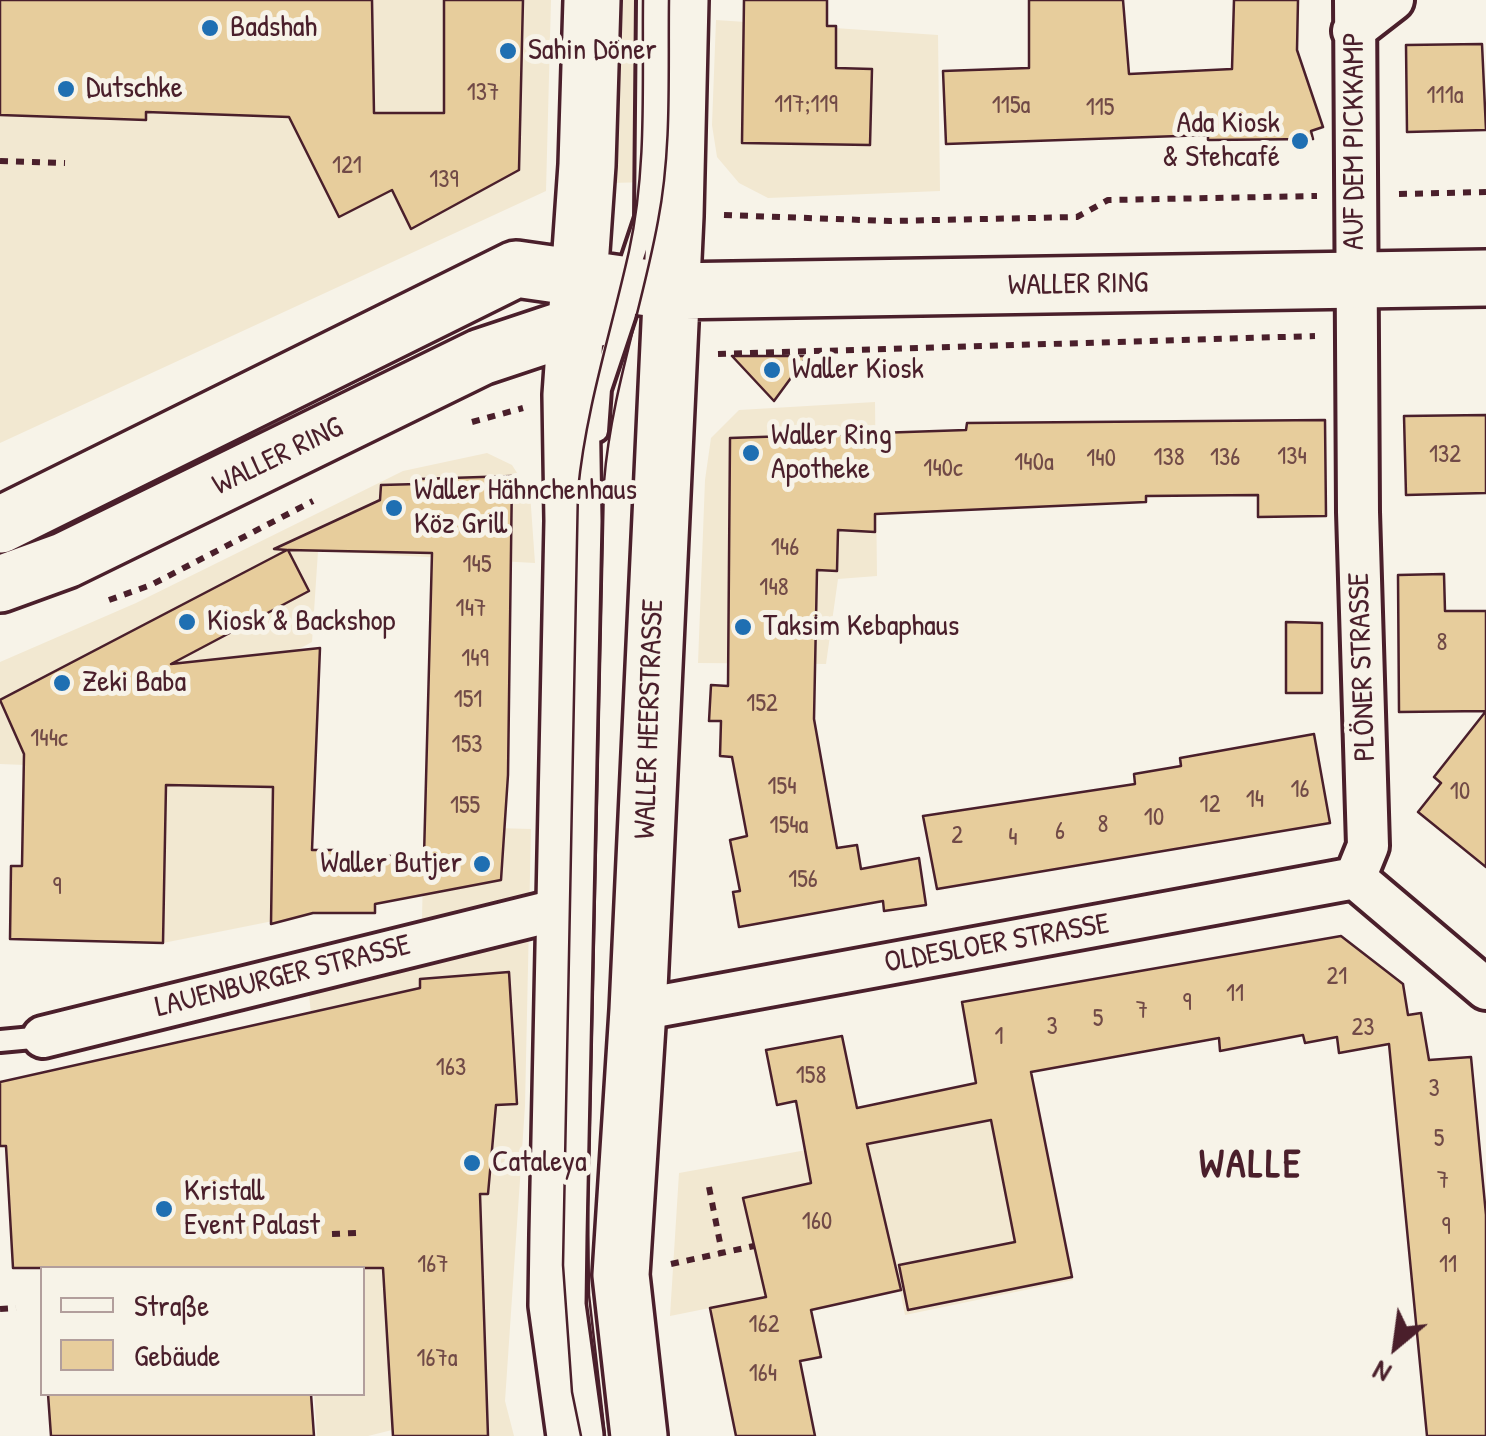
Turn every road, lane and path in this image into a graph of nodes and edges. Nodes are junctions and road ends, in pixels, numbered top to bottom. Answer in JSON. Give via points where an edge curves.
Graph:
{"nodes":[{"id":1,"x":592,"y":0,"type":"edge"},
{"id":2,"x":648,"y":0,"type":"edge"},
{"id":3,"x":680,"y":0,"type":"edge"},
{"id":4,"x":1393,"y":0,"type":"edge"},
{"id":5,"x":1354,"y":15,"type":"edge"},
{"id":6,"x":0,"y":160,"type":"edge"},
{"id":7,"x":65,"y":163,"type":"dead end"},
{"id":8,"x":1486,"y":192,"type":"edge"},
{"id":9,"x":1354,"y":196,"type":"junction"},
{"id":10,"x":675,"y":216,"type":"junction"},
{"id":11,"x":1486,"y":278,"type":"edge"},
{"id":12,"x":1356,"y":282,"type":"junction"},
{"id":13,"x":618,"y":298,"type":"junction"},
{"id":14,"x":1356,"y":336,"type":"junction"},
{"id":15,"x":666,"y":368,"type":"junction"},
{"id":16,"x":594,"y":494,"type":"dead end"},
{"id":17,"x":0,"y":525,"type":"edge"},
{"id":18,"x":0,"y":584,"type":"edge"},
{"id":19,"x":1355,"y":878,"type":"junction"},
{"id":20,"x":565,"y":908,"type":"junction"},
{"id":21,"x":1486,"y":989,"type":"edge"},
{"id":22,"x":638,"y":1010,"type":"junction"},
{"id":23,"x":43,"y":1037,"type":"joint"},
{"id":24,"x":0,"y":1042,"type":"edge"},
{"id":25,"x":709,"y":1187,"type":"dead end"},
{"id":26,"x":356,"y":1232,"type":"dead end"},
{"id":27,"x":332,"y":1234,"type":"dead end"},
{"id":28,"x":754,"y":1246,"type":"dead end"},
{"id":29,"x":722,"y":1253,"type":"junction"},
{"id":30,"x":622,"y":1275,"type":"junction"},
{"id":31,"x":16,"y":1308,"type":"dead end"},
{"id":32,"x":0,"y":1309,"type":"edge"},
{"id":33,"x":576,"y":1436,"type":"edge"},
{"id":34,"x":593,"y":1436,"type":"edge"},
{"id":35,"x":639,"y":1436,"type":"edge"}],
"edges":[{"from":1,"to":13,"type":"main road","name":"WALLER HEERSTRASSE"},
{"from":2,"to":13,"type":"lane","via":[[646,218]]},
{"from":3,"to":10,"type":"main road","name":"WALLER HEERSTRASSE"},
{"from":4,"to":5,"type":"street"},
{"from":5,"to":9,"type":"street","name":"AUF DEM PICKKAMP"},
{"from":6,"to":7,"type":"path"},
{"from":8,"to":9,"type":"path"},
{"from":9,"to":10,"type":"path","via":[[1108,200],[1078,216]]},
{"from":9,"to":12,"type":"street","name":"AUF DEM PICKKAMP"},
{"from":10,"to":13,"type":"main road","name":"WALLER HEERSTRASSE"},
{"from":11,"to":12,"type":"main road","name":"WALLER RING"},
{"from":12,"to":13,"type":"main road","name":"WALLER RING"},
{"from":12,"to":14,"type":"street","name":"PLÖNER STRASSE"},
{"from":13,"to":15,"type":"main road","name":"WALLER HEERSTRASSE"},
{"from":13,"to":17,"type":"main road","name":"WALLER RING","via":[[516,269]]},
{"from":13,"to":18,"type":"main road","name":"WALLER RING","via":[[482,357],[66,560]]},
{"from":13,"to":20,"type":"main road","name":"WALLER HEERSTRASSE","via":[[584,438]]},
{"from":14,"to":15,"type":"path","via":[[726,351]]},
{"from":14,"to":19,"type":"street","name":"PLÖNER STRASSE","via":[[1368,846]]},
{"from":15,"to":22,"type":"main road","name":"WALLER HEERSTRASSE"},
{"from":16,"to":34,"type":"lane","via":[[574,1223],[574,1310]]},
{"from":19,"to":21,"type":"street"},
{"from":19,"to":22,"type":"street","name":"OLDESLOER STRASSE"},
{"from":20,"to":23,"type":"street","name":"LAUENBURGER STRASSE"},
{"from":20,"to":33,"type":"main road","name":"WALLER HEERSTRASSE","via":[[557,1305]]},
{"from":22,"to":30,"type":"main road","name":"WALLER HEERSTRASSE"},
{"from":23,"to":24,"type":"lane","name":"LAUENBURGER STRASSE"},
{"from":25,"to":29,"type":"path"},
{"from":26,"to":27,"type":"path"},
{"from":28,"to":29,"type":"path"},
{"from":29,"to":30,"type":"path"},
{"from":30,"to":35,"type":"main road","name":"WALLER HEERSTRASSE"},
{"from":31,"to":32,"type":"path"}]}
